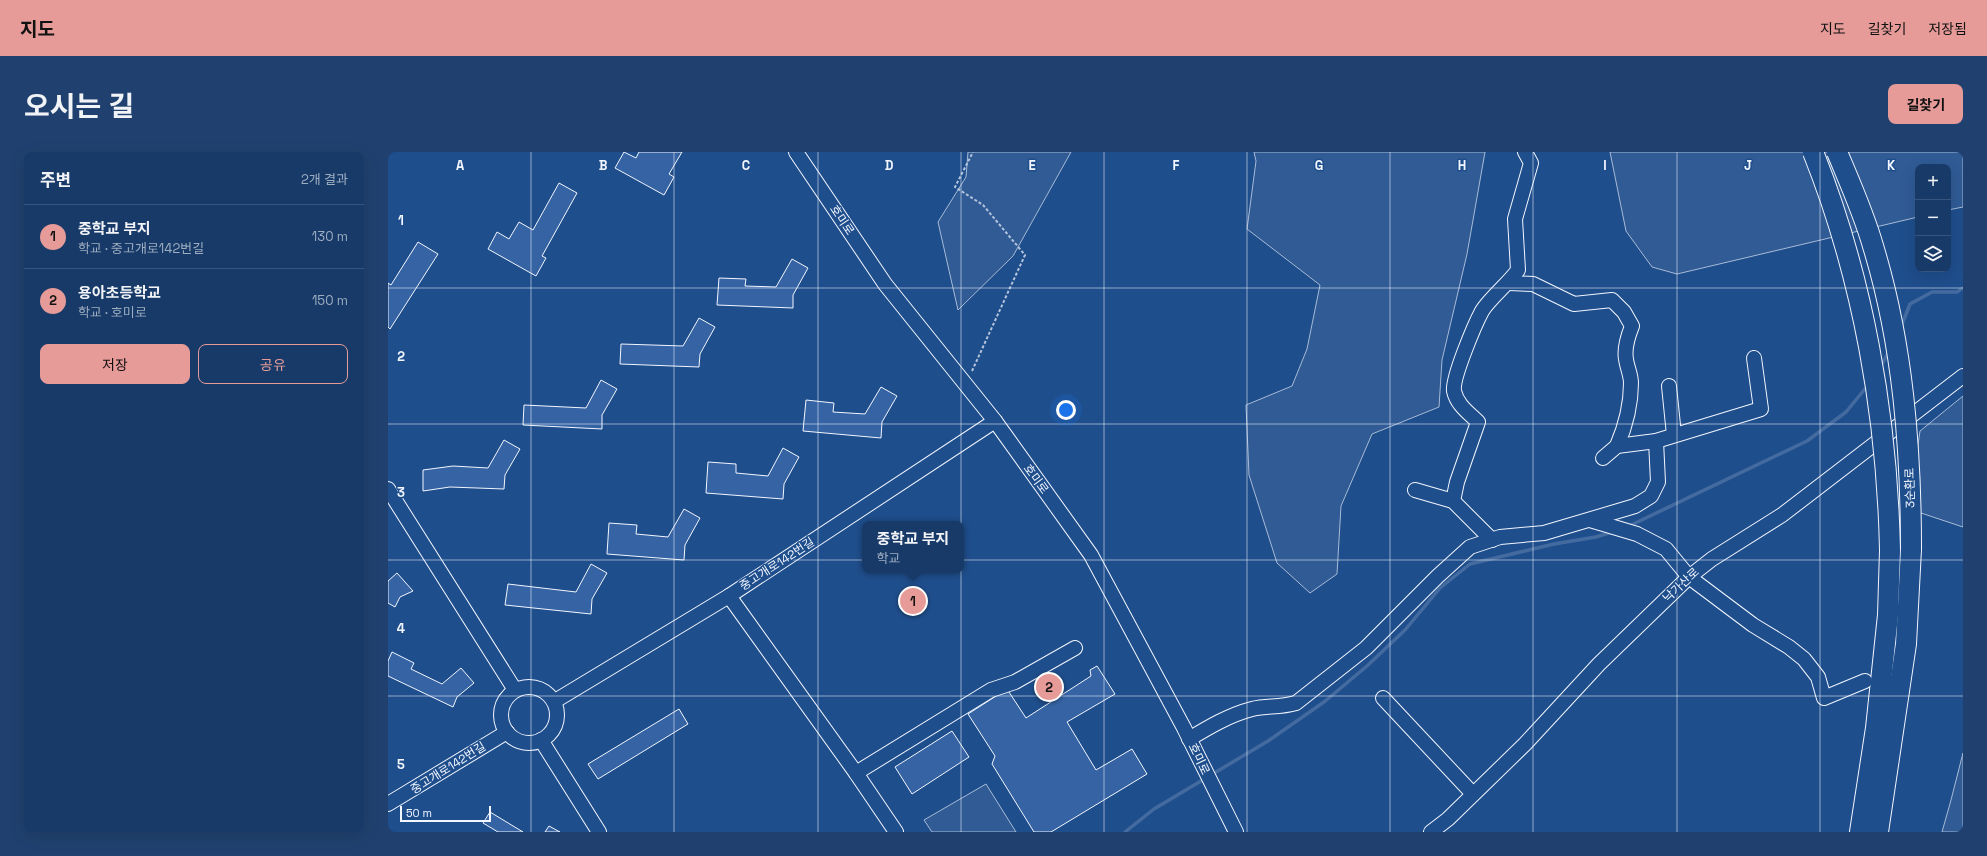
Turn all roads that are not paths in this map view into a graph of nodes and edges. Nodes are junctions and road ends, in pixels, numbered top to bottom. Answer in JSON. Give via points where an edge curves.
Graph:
{"nodes":[{"id":1,"x":796,"y":152,"type":"edge"},
{"id":2,"x":1525,"y":152,"type":"edge"},
{"id":3,"x":1813,"y":152,"type":"edge"},
{"id":4,"x":1837,"y":152,"type":"edge"},
{"id":5,"x":1509,"y":282,"type":"junction"},
{"id":6,"x":1754,"y":358,"type":"dead end"},
{"id":7,"x":1963,"y":376,"type":"edge"},
{"id":8,"x":1669,"y":386,"type":"dead end"},
{"id":9,"x":995,"y":421,"type":"junction"},
{"id":10,"x":1674,"y":435,"type":"junction"},
{"id":11,"x":1656,"y":441,"type":"junction"},
{"id":12,"x":1618,"y":446,"type":"junction"},
{"id":13,"x":1603,"y":458,"type":"dead end"},
{"id":14,"x":388,"y":488,"type":"edge"},
{"id":15,"x":1415,"y":490,"type":"dead end"},
{"id":16,"x":1453,"y":501,"type":"junction"},
{"id":17,"x":1590,"y":520,"type":"junction"},
{"id":18,"x":1492,"y":540,"type":"junction"},
{"id":19,"x":1689,"y":577,"type":"junction"},
{"id":20,"x":729,"y":596,"type":"junction"},
{"id":21,"x":1075,"y":648,"type":"dead end"},
{"id":22,"x":1865,"y":681,"type":"dead end"},
{"id":23,"x":515,"y":690,"type":"junction"},
{"id":24,"x":1383,"y":698,"type":"dead end"},
{"id":25,"x":555,"y":701,"type":"junction"},
{"id":26,"x":507,"y":732,"type":"junction"},
{"id":27,"x":1189,"y":739,"type":"junction"},
{"id":28,"x":541,"y":740,"type":"junction"},
{"id":29,"x":856,"y":773,"type":"junction"},
{"id":30,"x":1473,"y":794,"type":"junction"},
{"id":31,"x":388,"y":804,"type":"edge"},
{"id":32,"x":599,"y":832,"type":"edge"},
{"id":33,"x":896,"y":832,"type":"edge"},
{"id":34,"x":1236,"y":832,"type":"edge"},
{"id":35,"x":1431,"y":832,"type":"edge"},
{"id":36,"x":1860,"y":832,"type":"edge"},
{"id":37,"x":1878,"y":832,"type":"edge"}],
"edges":[{"from":1,"to":9,"type":"street","name":"호미로","via":[[885,284]]},
{"from":2,"to":5,"type":"street","via":[[1531,163],[1515,219],[1518,270]]},
{"from":3,"to":36,"type":"highway","name":"3순환로","bridge":true,"via":[[1833,209],[1860,304],[1880,420],[1889,510],[1888,623],[1876,728]]},
{"from":4,"to":37,"type":"highway","name":"3순환로","bridge":true,"via":[[1873,244],[1889,312],[1907,425],[1909,455],[1911,549],[1906,644]]},
{"from":5,"to":12,"type":"street","via":[[1533,284],[1574,304],[1612,300],[1624,312],[1632,326],[1627,338],[1626,358],[1631,381],[1630,406]]},
{"from":5,"to":16,"type":"street","via":[[1482,310],[1461,362],[1454,390],[1459,403],[1478,422]]},
{"from":6,"to":10,"type":"street","via":[[1761,409]]},
{"from":7,"to":19,"type":"street","name":"낙가산로","via":[[1782,515],[1712,558]]},
{"from":8,"to":10,"type":"street"},
{"from":9,"to":20,"type":"street","name":"중고개로142번길"},
{"from":9,"to":27,"type":"street","name":"호미로","via":[[1091,555]]},
{"from":10,"to":11,"type":"street"},
{"from":11,"to":12,"type":"street"},
{"from":11,"to":17,"type":"street","via":[[1658,482],[1651,496],[1635,506]]},
{"from":12,"to":13,"type":"street"},
{"from":14,"to":23,"type":"street"},
{"from":15,"to":16,"type":"street"},
{"from":16,"to":18,"type":"street"},
{"from":17,"to":18,"type":"street","via":[[1544,533]]},
{"from":17,"to":19,"type":"street","via":[[1637,534],[1666,549]]},
{"from":18,"to":27,"type":"street","via":[[1470,547],[1366,648],[1296,703],[1253,709],[1222,720]]},
{"from":19,"to":22,"type":"street","via":[[1804,659],[1818,677],[1824,698]]},
{"from":19,"to":30,"type":"street","name":"낙가산로"},
{"from":20,"to":25,"type":"street","name":"중고개로142번길"},
{"from":20,"to":29,"type":"street"},
{"from":21,"to":29,"type":"street","via":[[1015,682],[991,690]]},
{"from":23,"to":25,"type":"street","via":[[532,686],[549,694]]},
{"from":23,"to":26,"type":"street","via":[[503,704],[501,714]]},
{"from":24,"to":30,"type":"street"},
{"from":25,"to":28,"type":"street","via":[[558,710],[556,723],[549,735]]},
{"from":26,"to":28,"type":"street","via":[[522,742],[532,743]]},
{"from":26,"to":31,"type":"street","name":"중고개로142번길"},
{"from":27,"to":34,"type":"street","name":"호미로"},
{"from":28,"to":32,"type":"street"},
{"from":29,"to":33,"type":"street"},
{"from":30,"to":35,"type":"street","name":"낙가산로"}]}
